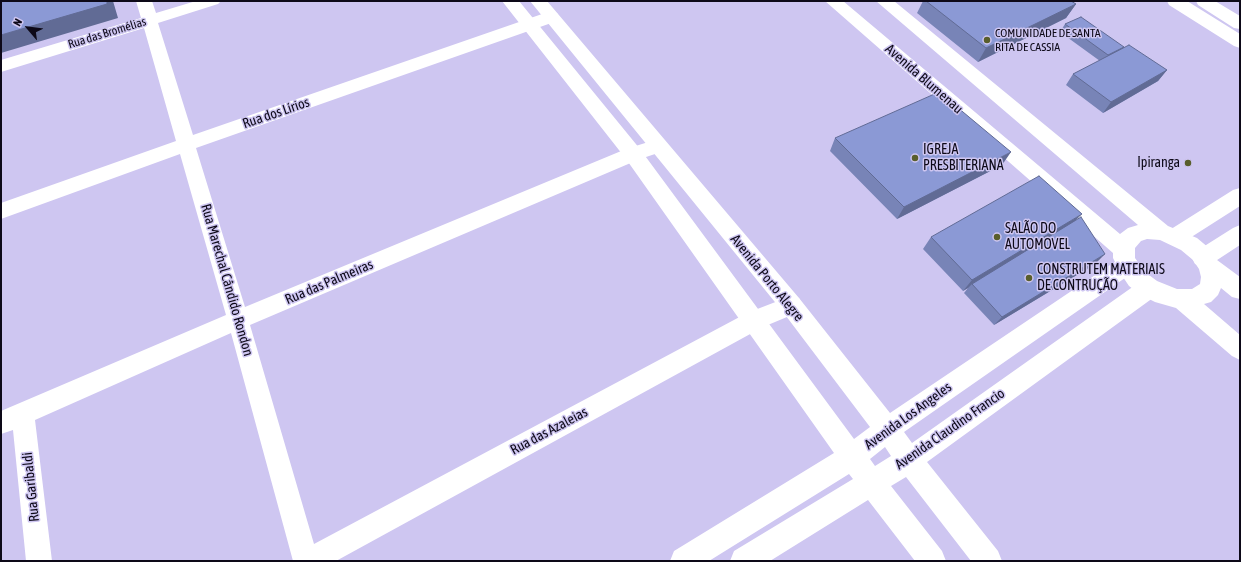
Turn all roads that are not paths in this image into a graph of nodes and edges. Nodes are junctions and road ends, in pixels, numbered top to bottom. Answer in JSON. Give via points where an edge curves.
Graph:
{"nodes":[{"id":1,"x":213,"y":1,"type":"edge"},
{"id":2,"x":510,"y":1,"type":"edge"},
{"id":3,"x":833,"y":1,"type":"edge"},
{"id":4,"x":884,"y":1,"type":"edge"},
{"id":5,"x":1175,"y":1,"type":"edge"},
{"id":6,"x":1204,"y":1,"type":"edge"},
{"id":7,"x":545,"y":9,"type":"edge"},
{"id":8,"x":147,"y":10,"type":"edge"},
{"id":9,"x":528,"y":24,"type":"junction"},
{"id":10,"x":1240,"y":24,"type":"edge"},
{"id":11,"x":1240,"y":42,"type":"edge"},
{"id":12,"x":1,"y":66,"type":"edge"},
{"id":13,"x":187,"y":144,"type":"junction"},
{"id":14,"x":658,"y":146,"type":"junction"},
{"id":15,"x":633,"y":154,"type":"junction"},
{"id":16,"x":1240,"y":196,"type":"edge"},
{"id":17,"x":1,"y":211,"type":"edge"},
{"id":18,"x":1168,"y":234,"type":"junction"},
{"id":19,"x":1240,"y":234,"type":"edge"},
{"id":20,"x":1126,"y":258,"type":"junction"},
{"id":21,"x":1206,"y":262,"type":"junction"},
{"id":22,"x":1149,"y":288,"type":"junction"},
{"id":23,"x":1240,"y":290,"type":"edge"},
{"id":24,"x":1181,"y":299,"type":"junction"},
{"id":25,"x":790,"y":305,"type":"junction"},
{"id":26,"x":238,"y":320,"type":"junction"},
{"id":27,"x":755,"y":320,"type":"junction"},
{"id":28,"x":1240,"y":349,"type":"edge"},
{"id":29,"x":23,"y":414,"type":"junction"},
{"id":30,"x":1,"y":423,"type":"edge"},
{"id":31,"x":886,"y":429,"type":"junction"},
{"id":32,"x":852,"y":457,"type":"junction"},
{"id":33,"x":909,"y":460,"type":"junction"},
{"id":34,"x":872,"y":482,"type":"junction"},
{"id":35,"x":39,"y":561,"type":"edge"},
{"id":36,"x":306,"y":561,"type":"edge"},
{"id":37,"x":310,"y":561,"type":"edge"},
{"id":38,"x":684,"y":561,"type":"edge"},
{"id":39,"x":744,"y":561,"type":"edge"},
{"id":40,"x":932,"y":561,"type":"edge"},
{"id":41,"x":988,"y":561,"type":"edge"}],
"edges":[{"from":1,"to":8,"type":"street","name":"Rua das Bromélias"},
{"from":2,"to":9,"type":"street"},
{"from":3,"to":20,"type":"street","name":"Avenida Blumenau"},
{"from":4,"to":18,"type":"street"},
{"from":5,"to":11,"type":"street"},
{"from":6,"to":10,"type":"street"},
{"from":7,"to":9,"type":"street","name":"Rua dos Lírios"},
{"from":7,"to":14,"type":"street","name":"Avenida Porto Alegre"},
{"from":8,"to":12,"type":"street","name":"Rua das Bromélias"},
{"from":8,"to":13,"type":"street","name":"Rua Marechal Cândido Rondon"},
{"from":9,"to":13,"type":"street","name":"Rua dos Lírios"},
{"from":9,"to":15,"type":"street"},
{"from":13,"to":17,"type":"street","name":"Rua dos Lírios"},
{"from":13,"to":26,"type":"street","name":"Rua Marechal Cândido Rondon"},
{"from":14,"to":15,"type":"street","name":"Rua das Palmeiras"},
{"from":14,"to":25,"type":"street","name":"Avenida Porto Alegre"},
{"from":15,"to":26,"type":"street","name":"Rua das Palmeiras"},
{"from":15,"to":27,"type":"street"},
{"from":16,"to":18,"type":"street"},
{"from":18,"to":20,"type":"street","name":"Avenida Los Angeles","via":[[1147,231],[1135,234],[1128,240]]},
{"from":18,"to":21,"type":"street","via":[[1189,244]]},
{"from":19,"to":21,"type":"street"},
{"from":20,"to":22,"type":"street","via":[[1137,279]]},
{"from":20,"to":31,"type":"street","name":"Avenida Los Angeles"},
{"from":21,"to":23,"type":"street"},
{"from":21,"to":24,"type":"street","via":[[1212,277],[1210,288],[1203,295]]},
{"from":22,"to":24,"type":"street","via":[[1163,295]]},
{"from":22,"to":33,"type":"street","name":"Avenida Claudino Francio"},
{"from":24,"to":28,"type":"street"},
{"from":25,"to":27,"type":"street","name":"Rua das Azaleias"},
{"from":25,"to":31,"type":"street","name":"Avenida Porto Alegre"},
{"from":26,"to":29,"type":"street","name":"Rua das Palmeiras"},
{"from":26,"to":36,"type":"street","name":"Rua Marechal Cândido Rondon"},
{"from":27,"to":32,"type":"street"},
{"from":27,"to":37,"type":"street","name":"Rua das Azaleias"},
{"from":29,"to":30,"type":"street","name":"Rua das Palmeiras"},
{"from":29,"to":35,"type":"street","name":"Rua Garibaldi"},
{"from":31,"to":32,"type":"street","name":"Avenida Los Angeles"},
{"from":31,"to":33,"type":"street","name":"Avenida Porto Alegre"},
{"from":32,"to":34,"type":"street"},
{"from":32,"to":38,"type":"street","name":"Avenida Los Angeles"},
{"from":33,"to":34,"type":"street","name":"Avenida Claudino Francio"},
{"from":33,"to":41,"type":"street","name":"Avenida Porto Alegre"},
{"from":34,"to":39,"type":"street","name":"Avenida Claudino Francio"},
{"from":34,"to":40,"type":"street"}]}
